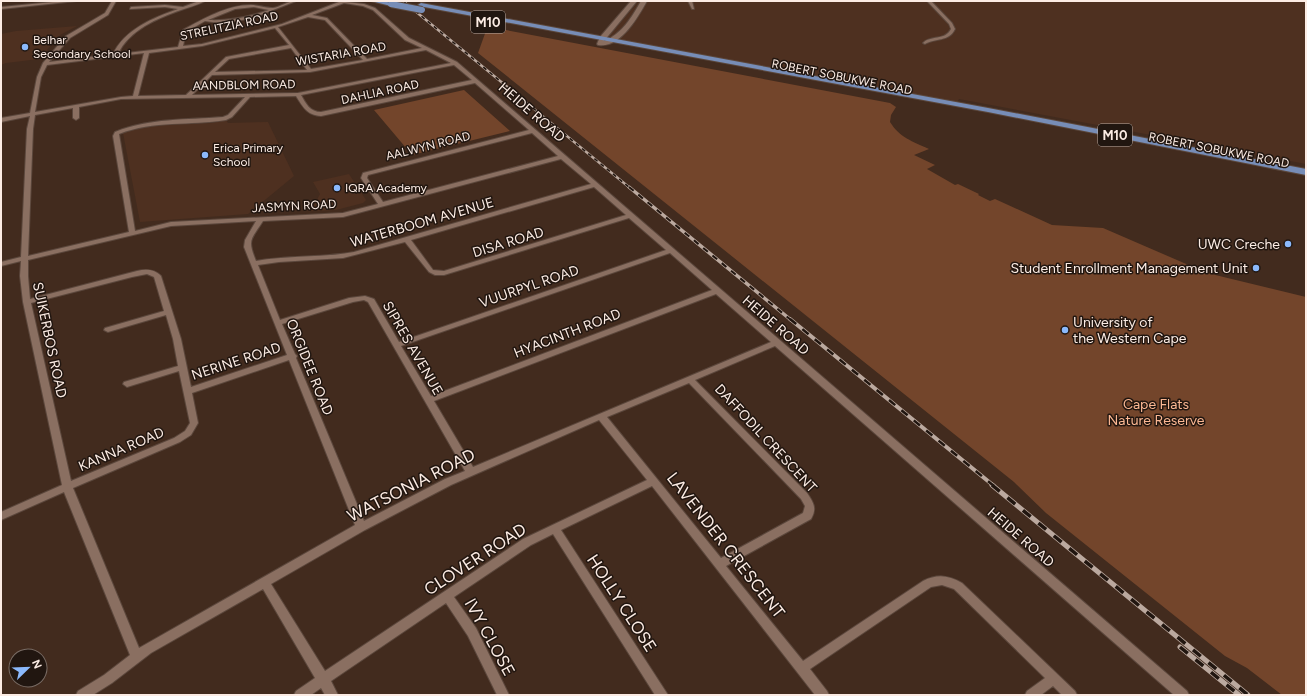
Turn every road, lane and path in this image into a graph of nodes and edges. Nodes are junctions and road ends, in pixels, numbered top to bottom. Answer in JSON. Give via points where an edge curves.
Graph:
{"nodes":[{"id":1,"x":16,"y":1,"type":"edge"},
{"id":2,"x":75,"y":1,"type":"edge"},
{"id":3,"x":114,"y":1,"type":"edge"},
{"id":4,"x":203,"y":1,"type":"edge"},
{"id":5,"x":294,"y":1,"type":"edge"},
{"id":6,"x":340,"y":1,"type":"edge"},
{"id":7,"x":374,"y":1,"type":"edge"},
{"id":8,"x":401,"y":1,"type":"edge"},
{"id":9,"x":634,"y":1,"type":"edge"},
{"id":10,"x":644,"y":1,"type":"edge"},
{"id":11,"x":690,"y":1,"type":"edge"},
{"id":12,"x":929,"y":1,"type":"edge"},
{"id":13,"x":11,"y":7,"type":"junction"},
{"id":14,"x":422,"y":7,"type":"junction"},
{"id":15,"x":1,"y":8,"type":"edge"},
{"id":16,"x":131,"y":8,"type":"dead end"},
{"id":17,"x":185,"y":8,"type":"junction"},
{"id":18,"x":693,"y":8,"type":"dead end"},
{"id":19,"x":273,"y":9,"type":"junction"},
{"id":20,"x":308,"y":15,"type":"junction"},
{"id":21,"x":621,"y":16,"type":"junction"},
{"id":22,"x":634,"y":18,"type":"junction"},
{"id":23,"x":206,"y":21,"type":"junction"},
{"id":24,"x":276,"y":27,"type":"junction"},
{"id":25,"x":613,"y":40,"type":"junction"},
{"id":26,"x":601,"y":42,"type":"junction"},
{"id":27,"x":925,"y":43,"type":"dead end"},
{"id":28,"x":292,"y":46,"type":"junction"},
{"id":29,"x":180,"y":48,"type":"junction"},
{"id":30,"x":426,"y":49,"type":"junction"},
{"id":31,"x":147,"y":52,"type":"junction"},
{"id":32,"x":115,"y":55,"type":"junction"},
{"id":33,"x":366,"y":60,"type":"junction"},
{"id":34,"x":45,"y":64,"type":"junction"},
{"id":35,"x":455,"y":64,"type":"junction"},
{"id":36,"x":310,"y":71,"type":"junction"},
{"id":37,"x":211,"y":74,"type":"junction"},
{"id":38,"x":475,"y":81,"type":"junction"},
{"id":39,"x":298,"y":94,"type":"junction"},
{"id":40,"x":249,"y":95,"type":"junction"},
{"id":41,"x":188,"y":96,"type":"junction"},
{"id":42,"x":135,"y":97,"type":"junction"},
{"id":43,"x":76,"y":106,"type":"junction"},
{"id":44,"x":32,"y":114,"type":"junction"},
{"id":45,"x":76,"y":118,"type":"dead end"},
{"id":46,"x":1,"y":120,"type":"edge"},
{"id":47,"x":532,"y":131,"type":"junction"},
{"id":48,"x":562,"y":157,"type":"junction"},
{"id":49,"x":1306,"y":172,"type":"edge"},
{"id":50,"x":1306,"y":180,"type":"edge"},
{"id":51,"x":594,"y":185,"type":"junction"},
{"id":52,"x":382,"y":205,"type":"junction"},
{"id":53,"x":630,"y":216,"type":"junction"},
{"id":54,"x":261,"y":219,"type":"junction"},
{"id":55,"x":132,"y":233,"type":"junction"},
{"id":56,"x":407,"y":239,"type":"junction"},
{"id":57,"x":670,"y":251,"type":"junction"},
{"id":58,"x":24,"y":258,"type":"junction"},
{"id":59,"x":1,"y":264,"type":"edge"},
{"id":60,"x":254,"y":264,"type":"junction"},
{"id":61,"x":716,"y":291,"type":"junction"},
{"id":62,"x":27,"y":302,"type":"junction"},
{"id":63,"x":169,"y":312,"type":"junction"},
{"id":64,"x":278,"y":323,"type":"junction"},
{"id":65,"x":108,"y":330,"type":"dead end"},
{"id":66,"x":775,"y":342,"type":"junction"},
{"id":67,"x":397,"y":345,"type":"junction"},
{"id":68,"x":293,"y":356,"type":"junction"},
{"id":69,"x":183,"y":367,"type":"junction"},
{"id":70,"x":690,"y":379,"type":"junction"},
{"id":71,"x":127,"y":384,"type":"dead end"},
{"id":72,"x":188,"y":390,"type":"junction"},
{"id":73,"x":428,"y":400,"type":"junction"},
{"id":74,"x":601,"y":416,"type":"junction"},
{"id":75,"x":470,"y":472,"type":"junction"},
{"id":76,"x":654,"y":481,"type":"junction"},
{"id":77,"x":67,"y":486,"type":"junction"},
{"id":78,"x":1,"y":516,"type":"edge"},
{"id":79,"x":361,"y":527,"type":"junction"},
{"id":80,"x":555,"y":529,"type":"junction"},
{"id":81,"x":720,"y":564,"type":"junction"},
{"id":82,"x":265,"y":583,"type":"junction"},
{"id":83,"x":447,"y":596,"type":"junction"},
{"id":84,"x":137,"y":656,"type":"junction"},
{"id":85,"x":802,"y":668,"type":"junction"},
{"id":86,"x":1053,"y":679,"type":"junction"},
{"id":87,"x":323,"y":680,"type":"junction"},
{"id":88,"x":82,"y":695,"type":"edge"},
{"id":89,"x":300,"y":695,"type":"edge"},
{"id":90,"x":332,"y":695,"type":"edge"},
{"id":91,"x":503,"y":695,"type":"edge"},
{"id":92,"x":662,"y":695,"type":"edge"},
{"id":93,"x":823,"y":695,"type":"edge"},
{"id":94,"x":1031,"y":695,"type":"edge"},
{"id":95,"x":1070,"y":695,"type":"edge"},
{"id":96,"x":1183,"y":695,"type":"edge"}],
"edges":[{"from":1,"to":13,"type":"street"},
{"from":2,"to":13,"type":"street"},
{"from":3,"to":34,"type":"street","name":"SUIKERBOS ROAD","via":[[107,14],[68,37]]},
{"from":4,"to":17,"type":"street"},
{"from":5,"to":19,"type":"street"},
{"from":6,"to":20,"type":"street","name":"STRELITZIA ROAD"},
{"from":6,"to":30,"type":"street","name":"HEIDE ROAD","via":[[374,9],[407,39]]},
{"from":7,"to":14,"type":"main road","name":"ROBERT SOBUKWE ROAD","number":"M10","bridge":true},
{"from":8,"to":14,"type":"main road","name":"ROBERT SOBUKWE ROAD","number":"M10"},
{"from":9,"to":21,"type":"street"},
{"from":10,"to":22,"type":"street"},
{"from":11,"to":18,"type":"street"},
{"from":12,"to":27,"type":"street","via":[[953,29],[948,36]]},
{"from":13,"to":15,"type":"street"},
{"from":14,"to":26,"type":"main road","name":"ROBERT SOBUKWE ROAD","number":"M10"},
{"from":16,"to":17,"type":"street"},
{"from":17,"to":32,"type":"street","via":[[155,20],[131,34],[116,49]]},
{"from":19,"to":23,"type":"street","via":[[237,22]]},
{"from":19,"to":23,"type":"street","via":[[239,7]]},
{"from":20,"to":24,"type":"street","name":"STRELITZIA ROAD"},
{"from":20,"to":33,"type":"street","via":[[328,20]]},
{"from":21,"to":22,"type":"street"},
{"from":21,"to":26,"type":"street"},
{"from":22,"to":25,"type":"street"},
{"from":23,"to":29,"type":"street","via":[[184,32]]},
{"from":24,"to":28,"type":"street"},
{"from":24,"to":29,"type":"street","name":"STRELITZIA ROAD"},
{"from":25,"to":26,"type":"street"},
{"from":25,"to":49,"type":"main road","name":"ROBERT SOBUKWE ROAD","number":"M10"},
{"from":26,"to":50,"type":"main road","name":"ROBERT SOBUKWE ROAD","number":"M10"},
{"from":28,"to":36,"type":"street"},
{"from":28,"to":37,"type":"street","via":[[228,58]]},
{"from":29,"to":31,"type":"street","name":"STRELITZIA ROAD"},
{"from":30,"to":33,"type":"street","name":"WISTARIA ROAD"},
{"from":30,"to":35,"type":"street","name":"HEIDE ROAD"},
{"from":31,"to":32,"type":"street","name":"STRELITZIA ROAD"},
{"from":31,"to":42,"type":"street"},
{"from":32,"to":34,"type":"street","name":"STRELITZIA ROAD"},
{"from":33,"to":36,"type":"street","name":"WISTARIA ROAD"},
{"from":34,"to":44,"type":"street","name":"SUIKERBOS ROAD","via":[[39,77]]},
{"from":35,"to":38,"type":"street","name":"HEIDE ROAD"},
{"from":35,"to":39,"type":"street","name":"AANDBLOM ROAD"},
{"from":36,"to":37,"type":"street","name":"WISTARIA ROAD"},
{"from":37,"to":41,"type":"street"},
{"from":38,"to":39,"type":"street","name":"DAHLIA ROAD","via":[[318,115],[310,113]]},
{"from":38,"to":47,"type":"street","name":"HEIDE ROAD"},
{"from":39,"to":40,"type":"street","name":"AANDBLOM ROAD"},
{"from":40,"to":41,"type":"street","name":"AANDBLOM ROAD"},
{"from":40,"to":55,"type":"street","via":[[224,119],[156,123],[117,133]]},
{"from":41,"to":42,"type":"street","name":"AANDBLOM ROAD"},
{"from":42,"to":43,"type":"street","name":"AANDBLOM ROAD"},
{"from":43,"to":44,"type":"street","name":"AANDBLOM ROAD"},
{"from":43,"to":45,"type":"street"},
{"from":44,"to":46,"type":"street","name":"AANDBLOM ROAD"},
{"from":44,"to":58,"type":"street","name":"SUIKERBOS ROAD"},
{"from":47,"to":48,"type":"street","name":"HEIDE ROAD"},
{"from":47,"to":52,"type":"street","name":"AALWYN ROAD","via":[[365,174],[364,178]]},
{"from":48,"to":51,"type":"street","name":"HEIDE ROAD"},
{"from":48,"to":52,"type":"street","name":"JASMYN ROAD"},
{"from":51,"to":53,"type":"street","name":"HEIDE ROAD"},
{"from":51,"to":56,"type":"street","name":"WATERBOOM AVENUE"},
{"from":52,"to":54,"type":"street","name":"JASMYN ROAD","via":[[343,215]]},
{"from":53,"to":56,"type":"street","name":"DISA ROAD","via":[[444,273],[431,271]]},
{"from":53,"to":57,"type":"street","name":"HEIDE ROAD"},
{"from":54,"to":55,"type":"street","name":"JASMYN ROAD","via":[[171,224]]},
{"from":54,"to":60,"type":"street","name":"ORGIDEE ROAD","via":[[247,244]]},
{"from":55,"to":58,"type":"street","name":"JASMYN ROAD"},
{"from":56,"to":60,"type":"street","name":"WATERBOOM AVENUE","via":[[345,256]]},
{"from":57,"to":61,"type":"street","name":"HEIDE ROAD"},
{"from":57,"to":67,"type":"street","name":"VUURPYL ROAD"},
{"from":58,"to":59,"type":"street","name":"JASMYN ROAD"},
{"from":58,"to":62,"type":"street","name":"SUIKERBOS ROAD"},
{"from":60,"to":64,"type":"street","name":"ORGIDEE ROAD"},
{"from":61,"to":66,"type":"street","name":"HEIDE ROAD"},
{"from":61,"to":73,"type":"street","name":"HYACINTH ROAD"},
{"from":62,"to":63,"type":"street","name":"KANNA ROAD","via":[[151,272],[157,276]]},
{"from":62,"to":77,"type":"street","name":"SUIKERBOS ROAD"},
{"from":63,"to":65,"type":"street"},
{"from":63,"to":69,"type":"street","name":"KANNA ROAD"},
{"from":64,"to":67,"type":"street","name":"SIPRES AVENUE","via":[[364,298],[374,304]]},
{"from":64,"to":68,"type":"street","name":"ORGIDEE ROAD"},
{"from":66,"to":70,"type":"street","name":"WATSONIA ROAD"},
{"from":66,"to":96,"type":"street","name":"HEIDE ROAD"},
{"from":67,"to":73,"type":"street","name":"SIPRES AVENUE"},
{"from":68,"to":72,"type":"street","name":"NERINE ROAD"},
{"from":68,"to":79,"type":"street","name":"ORGIDEE ROAD"},
{"from":69,"to":71,"type":"street"},
{"from":69,"to":72,"type":"street","name":"KANNA ROAD"},
{"from":70,"to":74,"type":"street","name":"WATSONIA ROAD"},
{"from":70,"to":81,"type":"street","name":"DAFFODIL CRESCENT","via":[[804,496],[811,507],[807,516]]},
{"from":72,"to":77,"type":"street","name":"KANNA ROAD","via":[[194,423],[188,433]]},
{"from":73,"to":75,"type":"street","name":"SIPRES AVENUE"},
{"from":74,"to":75,"type":"street","name":"WATSONIA ROAD"},
{"from":74,"to":76,"type":"street","name":"LAVENDER CRESCENT"},
{"from":75,"to":79,"type":"street","name":"WATSONIA ROAD"},
{"from":76,"to":80,"type":"street","name":"CLOVER ROAD"},
{"from":76,"to":81,"type":"street","name":"LAVENDER CRESCENT"},
{"from":77,"to":78,"type":"street","name":"KANNA ROAD"},
{"from":77,"to":84,"type":"street","name":"SUIKERBOS ROAD"},
{"from":79,"to":82,"type":"street","name":"WATSONIA ROAD"},
{"from":80,"to":83,"type":"street","name":"CLOVER ROAD","via":[[527,542]]},
{"from":80,"to":92,"type":"street","name":"HOLLY CLOSE"},
{"from":81,"to":85,"type":"street","name":"LAVENDER CRESCENT"},
{"from":82,"to":84,"type":"street","name":"WATSONIA ROAD"},
{"from":82,"to":87,"type":"street"},
{"from":83,"to":87,"type":"street","name":"CLOVER ROAD"},
{"from":83,"to":91,"type":"street","name":"IVY CLOSE","via":[[472,632]]},
{"from":84,"to":88,"type":"street","name":"WATSONIA ROAD"},
{"from":85,"to":86,"type":"street","via":[[926,584],[943,580],[958,586]]},
{"from":85,"to":93,"type":"street","name":"LAVENDER CRESCENT"},
{"from":86,"to":94,"type":"street"},
{"from":86,"to":95,"type":"street"},
{"from":87,"to":89,"type":"street","name":"CLOVER ROAD"},
{"from":87,"to":90,"type":"street"}]}
